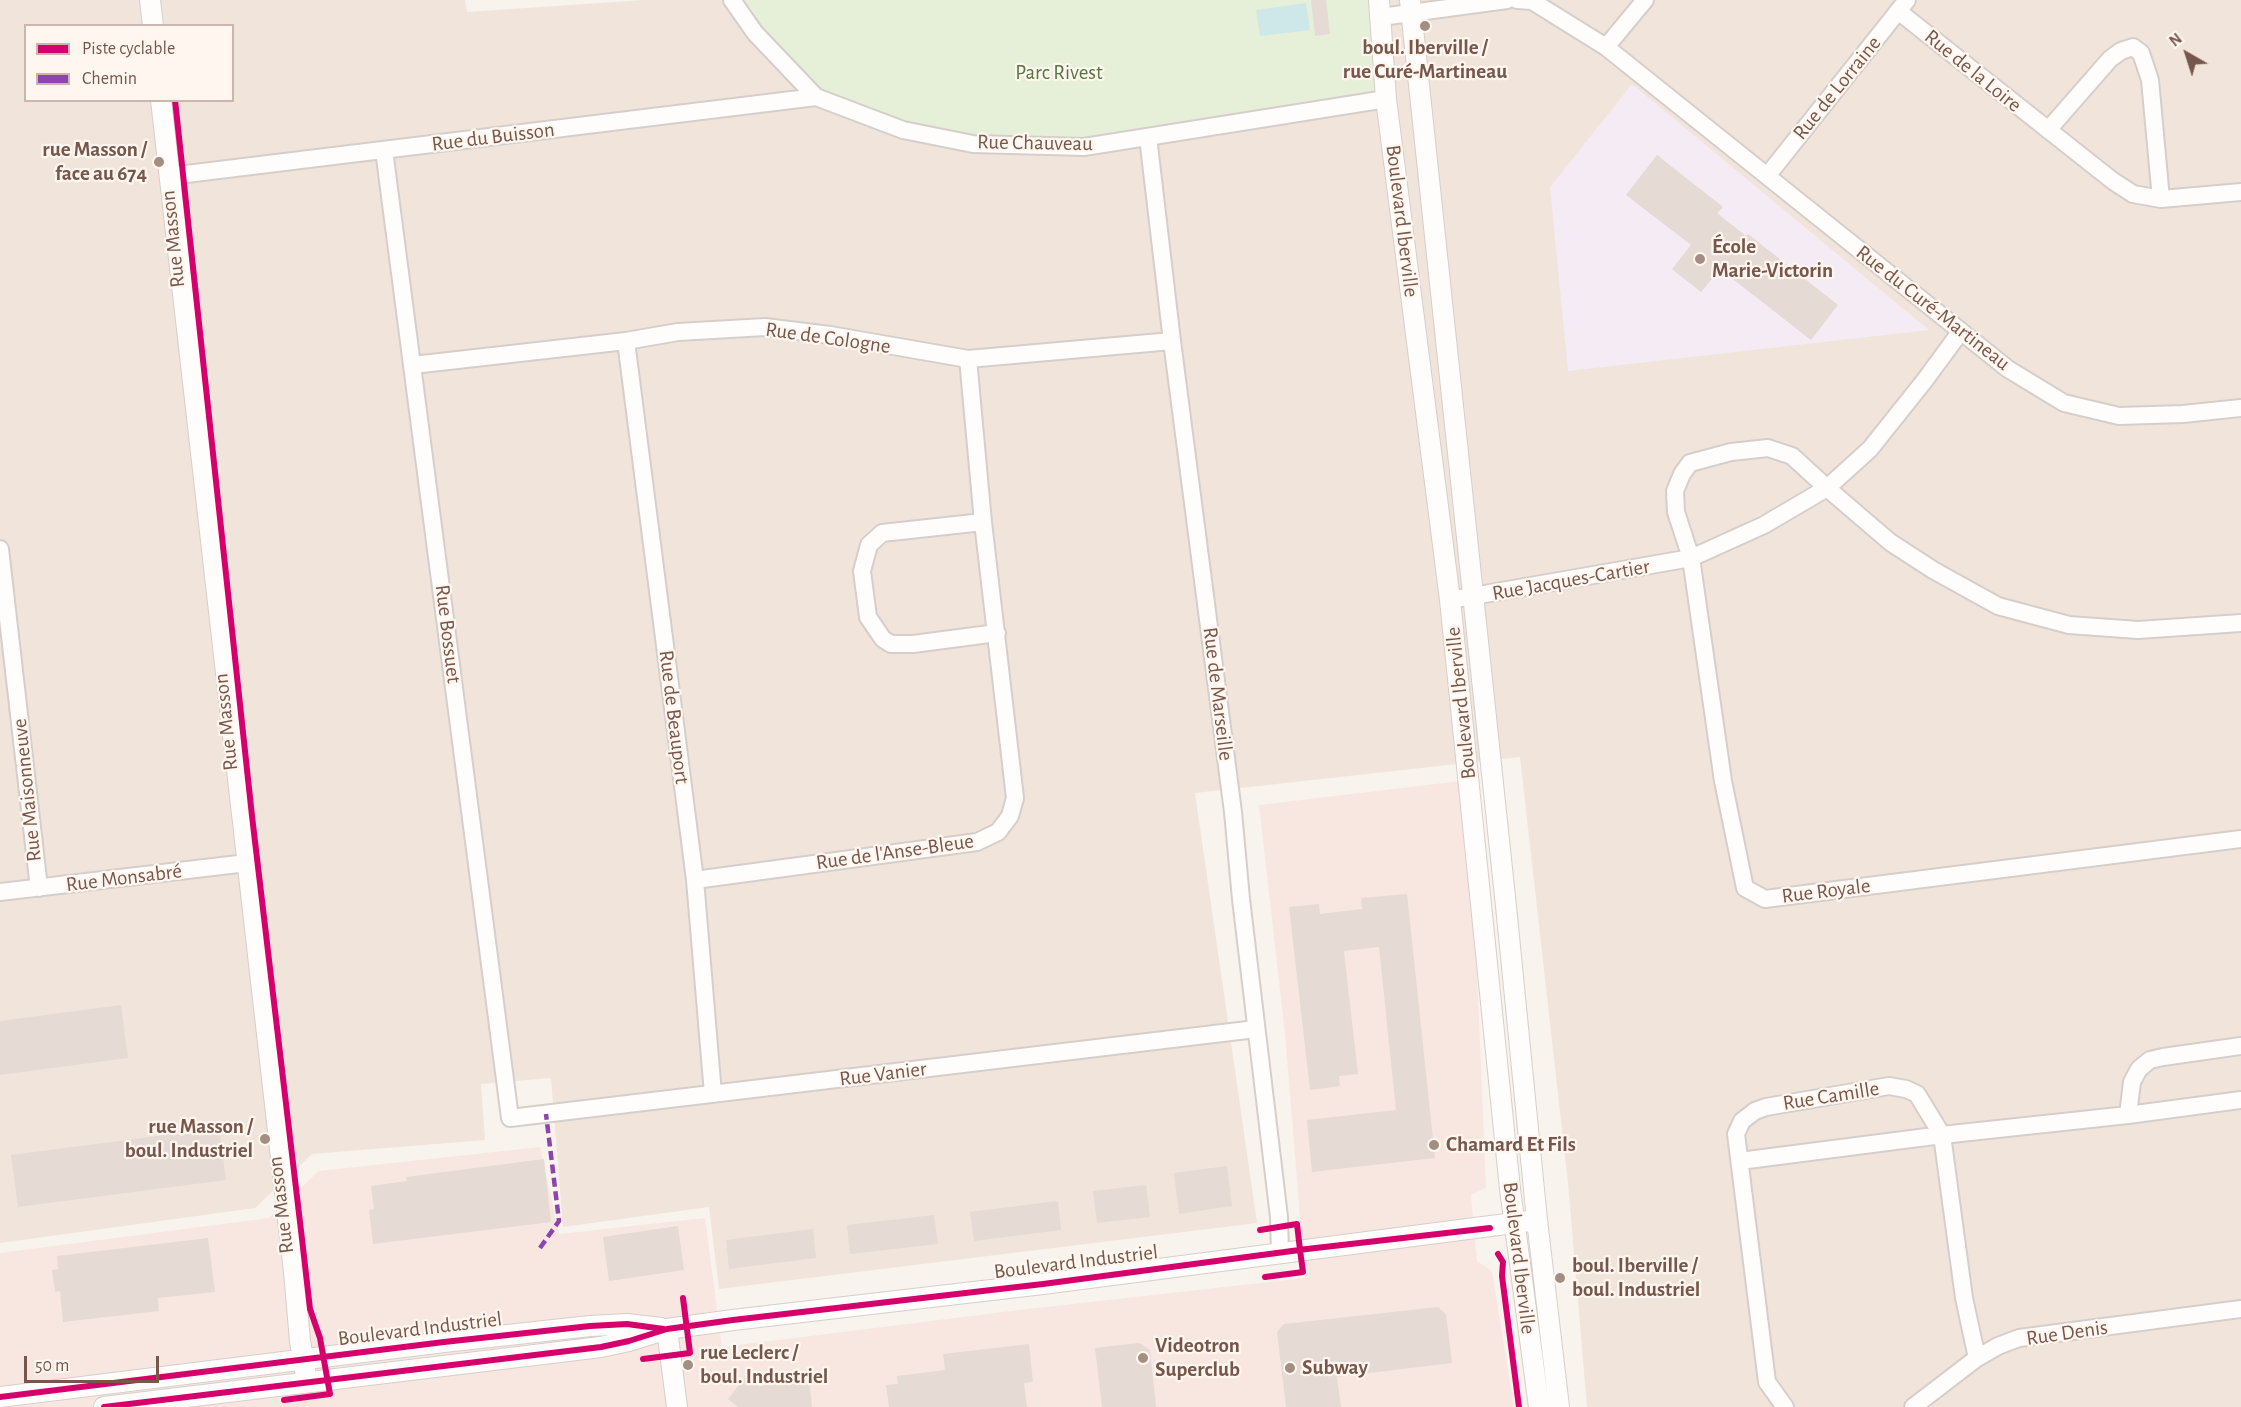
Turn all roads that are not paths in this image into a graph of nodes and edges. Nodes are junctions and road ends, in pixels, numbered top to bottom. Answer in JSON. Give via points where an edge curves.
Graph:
{"nodes":[{"id":1,"x":150,"y":0,"type":"edge"},
{"id":2,"x":732,"y":0,"type":"edge"},
{"id":3,"x":1507,"y":0,"type":"edge"},
{"id":4,"x":1517,"y":0,"type":"edge"},
{"id":5,"x":1645,"y":0,"type":"edge"},
{"id":6,"x":1410,"y":6,"type":"edge"},
{"id":7,"x":1903,"y":6,"type":"edge"},
{"id":8,"x":1380,"y":8,"type":"edge"},
{"id":9,"x":153,"y":24,"type":"edge"},
{"id":10,"x":1606,"y":47,"type":"junction"},
{"id":11,"x":816,"y":97,"type":"junction"},
{"id":12,"x":1386,"y":99,"type":"junction"},
{"id":13,"x":161,"y":102,"type":"edge"},
{"id":14,"x":2048,"y":130,"type":"junction"},
{"id":15,"x":1148,"y":137,"type":"junction"},
{"id":16,"x":384,"y":150,"type":"junction"},
{"id":17,"x":170,"y":176,"type":"junction"},
{"id":18,"x":1767,"y":176,"type":"junction"},
{"id":19,"x":2241,"y":192,"type":"edge"},
{"id":20,"x":2161,"y":199,"type":"junction"},
{"id":21,"x":1961,"y":332,"type":"junction"},
{"id":22,"x":1172,"y":340,"type":"junction"},
{"id":23,"x":626,"y":341,"type":"junction"},
{"id":24,"x":968,"y":359,"type":"junction"},
{"id":25,"x":413,"y":365,"type":"junction"},
{"id":26,"x":2241,"y":408,"type":"edge"},
{"id":27,"x":1827,"y":488,"type":"junction"},
{"id":28,"x":983,"y":522,"type":"junction"},
{"id":29,"x":0,"y":549,"type":"edge"},
{"id":30,"x":1691,"y":558,"type":"junction"},
{"id":31,"x":1473,"y":597,"type":"junction"},
{"id":32,"x":1450,"y":600,"type":"junction"},
{"id":33,"x":2241,"y":623,"type":"edge"},
{"id":34,"x":997,"y":633,"type":"junction"},
{"id":35,"x":2241,"y":839,"type":"edge"},
{"id":36,"x":247,"y":863,"type":"junction"},
{"id":37,"x":694,"y":880,"type":"junction"},
{"id":38,"x":39,"y":888,"type":"junction"},
{"id":39,"x":0,"y":892,"type":"edge"},
{"id":40,"x":1256,"y":1029,"type":"junction"},
{"id":41,"x":2241,"y":1046,"type":"edge"},
{"id":42,"x":713,"y":1094,"type":"junction"},
{"id":43,"x":2241,"y":1100,"type":"edge"},
{"id":44,"x":2128,"y":1115,"type":"junction"},
{"id":45,"x":510,"y":1118,"type":"joint"},
{"id":46,"x":1942,"y":1135,"type":"junction"},
{"id":47,"x":1740,"y":1161,"type":"junction"},
{"id":48,"x":1537,"y":1220,"type":"junction"},
{"id":49,"x":1515,"y":1223,"type":"junction"},
{"id":50,"x":1280,"y":1252,"type":"junction"},
{"id":51,"x":2241,"y":1309,"type":"edge"},
{"id":52,"x":667,"y":1329,"type":"junction"},
{"id":53,"x":1977,"y":1358,"type":"junction"},
{"id":54,"x":303,"y":1359,"type":"junction"},
{"id":55,"x":307,"y":1382,"type":"junction"},
{"id":56,"x":0,"y":1397,"type":"edge"},
{"id":57,"x":104,"y":1407,"type":"edge"},
{"id":58,"x":677,"y":1407,"type":"edge"},
{"id":59,"x":1539,"y":1407,"type":"edge"},
{"id":60,"x":1559,"y":1407,"type":"edge"},
{"id":61,"x":1785,"y":1407,"type":"edge"},
{"id":62,"x":1913,"y":1407,"type":"edge"}],
"edges":[{"from":1,"to":9,"type":"street"},
{"from":2,"to":11,"type":"street","name":"Rue Chauveau","via":[[755,33]]},
{"from":3,"to":6,"type":"street"},
{"from":4,"to":10,"type":"street","name":"Rue du Curé-Martineau","via":[[1532,1]]},
{"from":5,"to":10,"type":"street"},
{"from":6,"to":8,"type":"street"},
{"from":6,"to":31,"type":"street","name":"Boulevard Iberville"},
{"from":7,"to":14,"type":"street","name":"Rue de la Loire"},
{"from":7,"to":18,"type":"street","name":"Rue de Lorraine"},
{"from":8,"to":12,"type":"street","name":"Boulevard Iberville"},
{"from":10,"to":18,"type":"street","name":"Rue du Curé-Martineau"},
{"from":11,"to":15,"type":"street","name":"Rue Chauveau","via":[[903,130],[973,144],[1084,147]]},
{"from":11,"to":16,"type":"street","name":"Rue du Buisson"},
{"from":12,"to":15,"type":"street","name":"Rue Chauveau"},
{"from":12,"to":32,"type":"street","name":"Boulevard Iberville"},
{"from":13,"to":17,"type":"street","name":"Rue Masson"},
{"from":14,"to":20,"type":"street","name":"Rue de la Loire","via":[[2113,182],[2133,194]]},
{"from":14,"to":20,"type":"street","via":[[2110,59],[2133,47],[2141,53],[2150,80]]},
{"from":15,"to":22,"type":"street","name":"Rue de Marseille"},
{"from":16,"to":17,"type":"street","name":"Rue du Buisson"},
{"from":16,"to":25,"type":"street","name":"Rue Bossuet"},
{"from":17,"to":36,"type":"street","name":"Rue Masson"},
{"from":18,"to":21,"type":"street","name":"Rue du Curé-Martineau"},
{"from":19,"to":20,"type":"street","name":"Rue de la Loire"},
{"from":21,"to":26,"type":"street","name":"Rue du Curé-Martineau","via":[[2008,369],[2064,403],[2119,416]]},
{"from":21,"to":27,"type":"street","name":"Rue Jacques-Cartier","via":[[1870,449]]},
{"from":22,"to":24,"type":"street","name":"Rue de Cologne"},
{"from":22,"to":40,"type":"street","name":"Rue de Marseille","via":[[1233,812]]},
{"from":23,"to":24,"type":"street","name":"Rue de Cologne","via":[[678,332],[765,327]]},
{"from":23,"to":25,"type":"street","name":"Rue de Cologne"},
{"from":23,"to":37,"type":"street","name":"Rue de Beauport"},
{"from":24,"to":28,"type":"street","name":"Rue de l'Anse-Bleue"},
{"from":25,"to":45,"type":"street","name":"Rue Bossuet"},
{"from":27,"to":30,"type":"street","name":"Rue Jacques-Cartier","via":[[1764,525]]},
{"from":27,"to":30,"type":"street","via":[[1792,456],[1768,448],[1731,452],[1690,463],[1675,491],[1676,512]]},
{"from":27,"to":33,"type":"street","via":[[1890,542],[1998,606],[2069,626],[2138,630]]},
{"from":28,"to":34,"type":"street","name":"Rue de l'Anse-Bleue"},
{"from":28,"to":34,"type":"street","via":[[882,532],[869,545],[862,571],[868,617],[891,644]]},
{"from":29,"to":38,"type":"street","name":"Rue Maisonneuve"},
{"from":30,"to":31,"type":"street","name":"Rue Jacques-Cartier"},
{"from":30,"to":35,"type":"street","name":"Rue Royale","via":[[1723,781],[1745,888],[1766,899]]},
{"from":31,"to":32,"type":"street","name":"Rue Jacques-Cartier"},
{"from":31,"to":48,"type":"street","name":"Boulevard Iberville"},
{"from":32,"to":49,"type":"street","name":"Boulevard Iberville"},
{"from":34,"to":37,"type":"street","name":"Rue de l'Anse-Bleue","via":[[1015,798],[1010,816],[998,832],[977,842]]},
{"from":36,"to":38,"type":"street","name":"Rue Monsabré"},
{"from":36,"to":54,"type":"street","name":"Rue Masson"},
{"from":37,"to":42,"type":"street","name":"Rue de Beauport"},
{"from":38,"to":39,"type":"street","name":"Rue Monsabré"},
{"from":40,"to":42,"type":"street","name":"Rue Vanier"},
{"from":40,"to":50,"type":"street","name":"Rue de Marseille"},
{"from":41,"to":44,"type":"street","via":[[2150,1060],[2132,1082]]},
{"from":42,"to":45,"type":"street","name":"Rue Vanier"},
{"from":43,"to":44,"type":"street"},
{"from":44,"to":46,"type":"street"},
{"from":46,"to":47,"type":"street"},
{"from":46,"to":47,"type":"street","name":"Rue Camille","via":[[1917,1094],[1889,1086],[1755,1111],[1742,1121],[1736,1134]]},
{"from":46,"to":53,"type":"street","name":"Rue Camille","via":[[1964,1298]]},
{"from":47,"to":61,"type":"street","name":"Rue Camille","via":[[1767,1382]]},
{"from":48,"to":49,"type":"street","name":"Boulevard Industriel"},
{"from":48,"to":60,"type":"street","name":"Boulevard Iberville"},
{"from":49,"to":50,"type":"street","name":"Boulevard Industriel"},
{"from":49,"to":59,"type":"street","name":"Boulevard Iberville"},
{"from":50,"to":52,"type":"street","name":"Boulevard Industriel"},
{"from":51,"to":53,"type":"street","name":"Rue Denis","via":[[2019,1338]]},
{"from":52,"to":54,"type":"street","name":"Boulevard Industriel","via":[[627,1324],[590,1326]]},
{"from":52,"to":55,"type":"street","name":"Boulevard Industriel","via":[[601,1347]]},
{"from":52,"to":58,"type":"street"},
{"from":53,"to":62,"type":"street","name":"Rue Denis"},
{"from":54,"to":55,"type":"street","name":"Rue Masson"},
{"from":54,"to":56,"type":"street","name":"Boulevard Industriel"},
{"from":55,"to":57,"type":"street","name":"Boulevard Industriel"}]}
